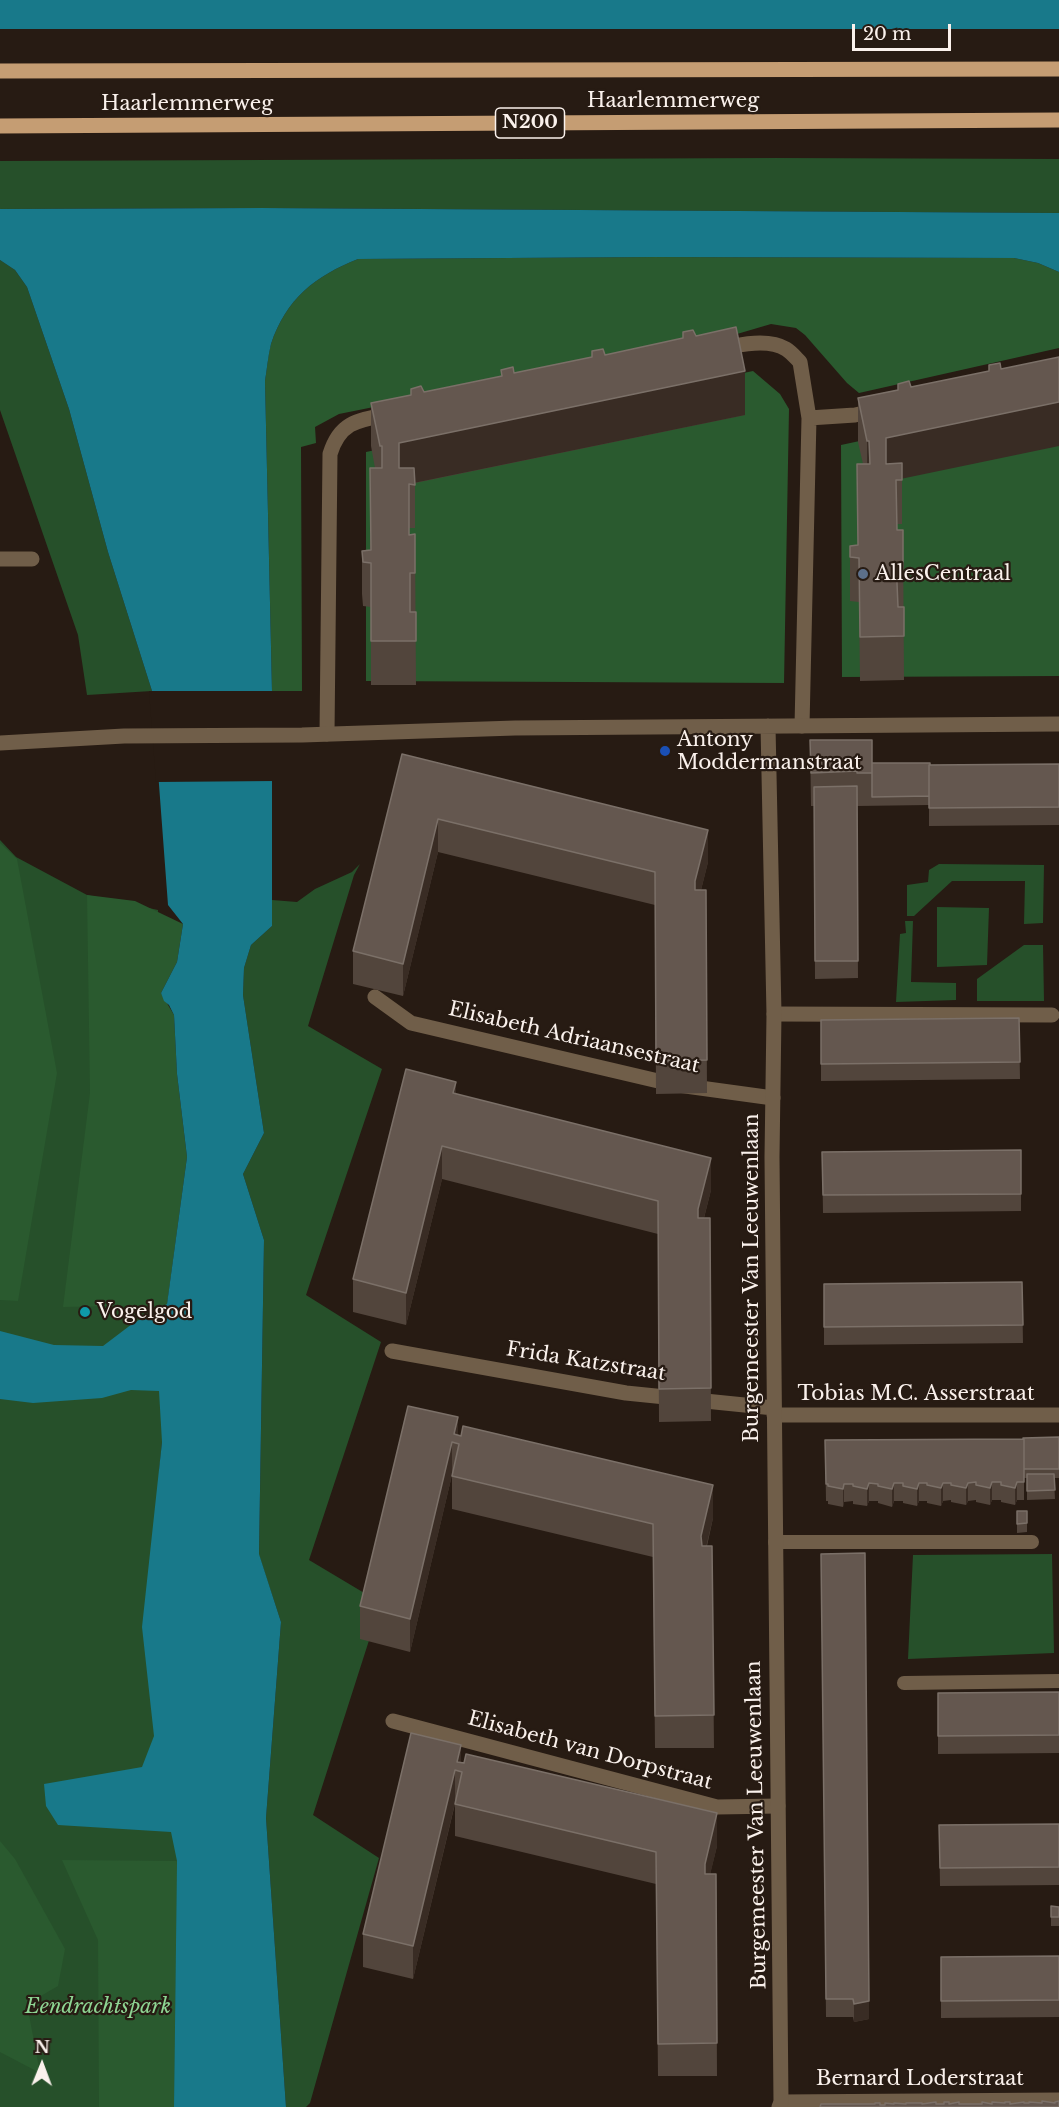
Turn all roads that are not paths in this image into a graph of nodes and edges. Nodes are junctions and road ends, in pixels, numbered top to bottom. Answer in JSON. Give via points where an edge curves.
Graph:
{"nodes":[{"id":1,"x":1059,"y":69,"type":"edge"},
{"id":2,"x":0,"y":70,"type":"edge"},
{"id":3,"x":1059,"y":120,"type":"edge"},
{"id":4,"x":0,"y":126,"type":"edge"},
{"id":5,"x":700,"y":352,"type":"edge"},
{"id":6,"x":889,"y":408,"type":"edge"},
{"id":7,"x":410,"y":410,"type":"edge"},
{"id":8,"x":809,"y":418,"type":"junction"},
{"id":9,"x":0,"y":559,"type":"edge"},
{"id":10,"x":32,"y":559,"type":"dead end"},
{"id":11,"x":1059,"y":724,"type":"edge"},
{"id":12,"x":768,"y":726,"type":"junction"},
{"id":13,"x":802,"y":726,"type":"junction"},
{"id":14,"x":327,"y":734,"type":"junction"},
{"id":15,"x":0,"y":743,"type":"edge"},
{"id":16,"x":375,"y":997,"type":"dead end"},
{"id":17,"x":774,"y":1014,"type":"junction"},
{"id":18,"x":1052,"y":1015,"type":"dead end"},
{"id":19,"x":773,"y":1098,"type":"junction"},
{"id":20,"x":392,"y":1351,"type":"dead end"},
{"id":21,"x":774,"y":1411,"type":"junction"},
{"id":22,"x":1059,"y":1415,"type":"edge"},
{"id":23,"x":775,"y":1542,"type":"junction"},
{"id":24,"x":1032,"y":1542,"type":"dead end"},
{"id":25,"x":1059,"y":1681,"type":"edge"},
{"id":26,"x":904,"y":1683,"type":"dead end"},
{"id":27,"x":393,"y":1721,"type":"dead end"},
{"id":28,"x":778,"y":1806,"type":"junction"},
{"id":29,"x":1059,"y":2100,"type":"edge"},
{"id":30,"x":780,"y":2104,"type":"edge"}],
"edges":[{"from":1,"to":2,"type":"main road","name":"Haarlemmerweg"},
{"from":3,"to":4,"type":"main road","name":"Haarlemmerweg","number":"N200"},
{"from":5,"to":8,"type":"street","via":[[746,343],[784,348],[800,362]]},
{"from":6,"to":8,"type":"street"},
{"from":7,"to":14,"type":"street","via":[[347,426],[335,437],[330,454]]},
{"from":8,"to":13,"type":"street"},
{"from":9,"to":10,"type":"street"},
{"from":11,"to":13,"type":"street"},
{"from":12,"to":13,"type":"street"},
{"from":12,"to":14,"type":"street"},
{"from":12,"to":17,"type":"street","name":"Burgemeester Van Leeuwenlaan"},
{"from":14,"to":15,"type":"street","via":[[124,736]]},
{"from":16,"to":19,"type":"street","name":"Elisabeth Adriaansestraat","via":[[411,1023],[671,1084]]},
{"from":17,"to":18,"type":"street"},
{"from":17,"to":19,"type":"street","name":"Burgemeester Van Leeuwenlaan"},
{"from":19,"to":21,"type":"street","name":"Burgemeester Van Leeuwenlaan"},
{"from":20,"to":21,"type":"street","name":"Frida Katzstraat","via":[[626,1393]]},
{"from":21,"to":22,"type":"street","name":"Tobias M.C. Asserstraat"},
{"from":21,"to":23,"type":"street","name":"Burgemeester Van Leeuwenlaan"},
{"from":23,"to":24,"type":"lane"},
{"from":23,"to":28,"type":"street","name":"Burgemeester Van Leeuwenlaan"},
{"from":25,"to":26,"type":"lane"},
{"from":27,"to":28,"type":"street","name":"Elisabeth van Dorpstraat","via":[[717,1807]]},
{"from":28,"to":30,"type":"street","name":"Burgemeester Van Leeuwenlaan"},
{"from":29,"to":30,"type":"street","name":"Bernard Loderstraat"}]}
